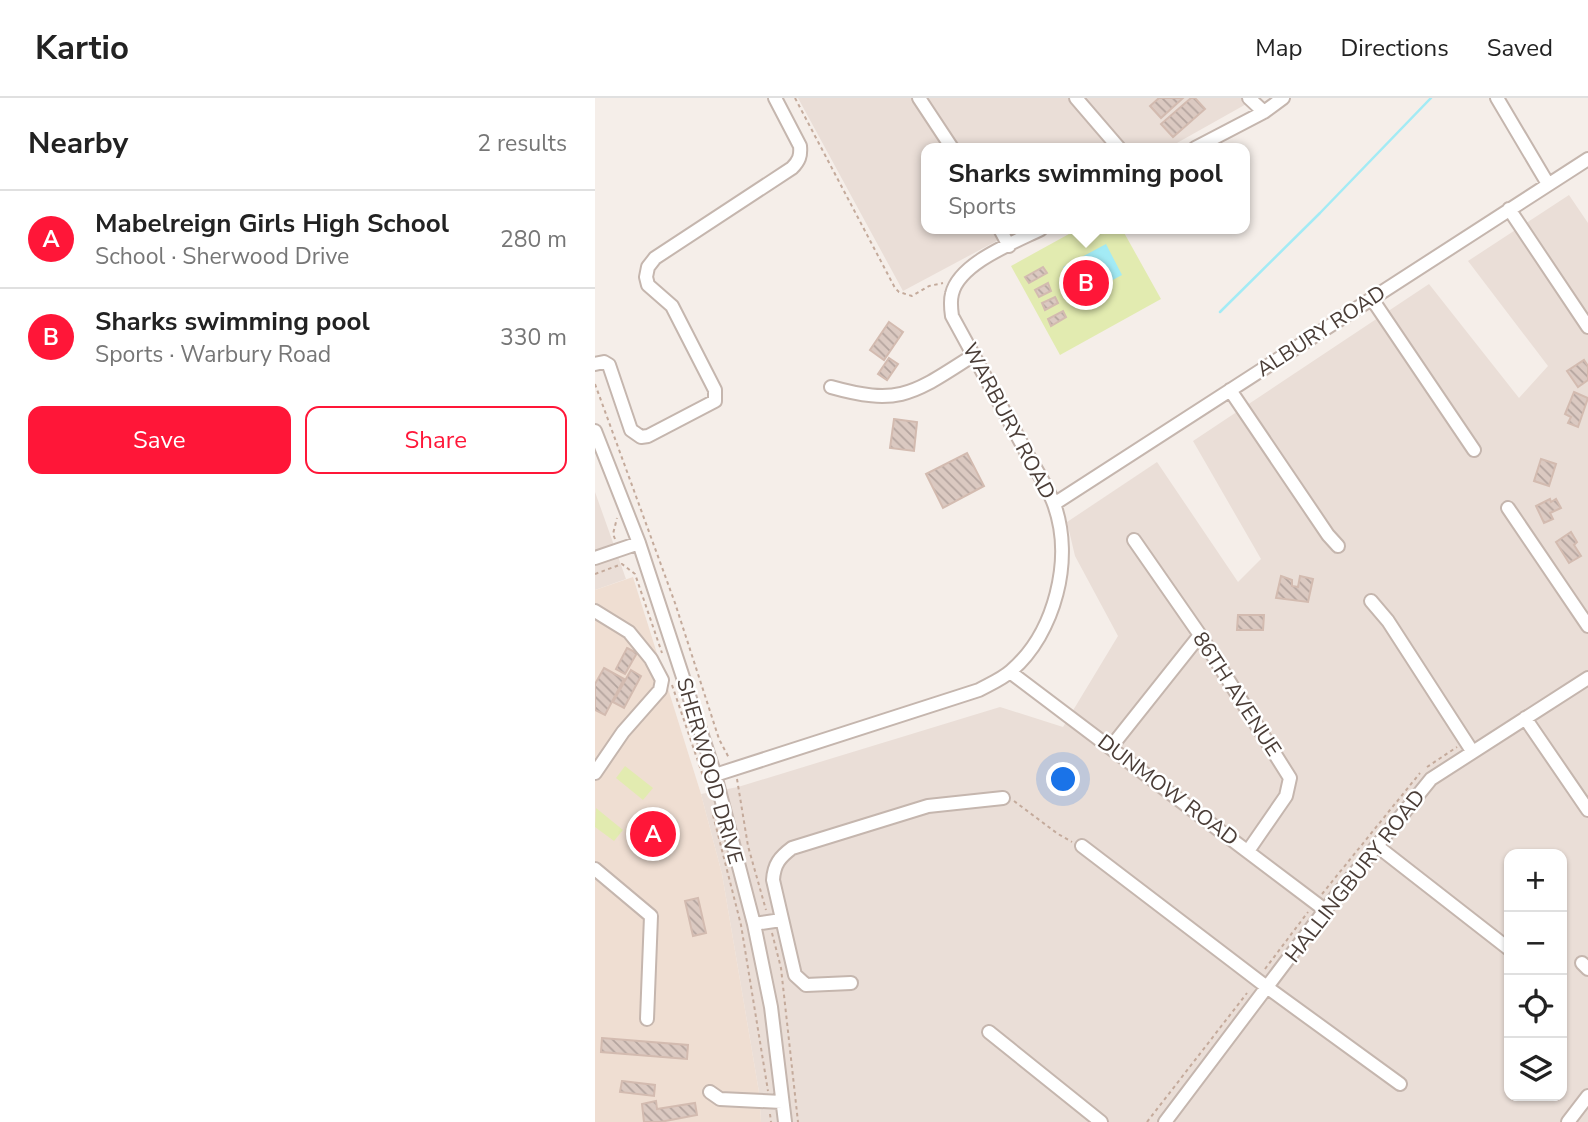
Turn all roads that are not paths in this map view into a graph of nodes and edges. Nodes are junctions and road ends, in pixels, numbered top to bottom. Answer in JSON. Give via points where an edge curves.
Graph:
{"nodes":[{"id":1,"x":775,"y":98,"type":"edge"},
{"id":2,"x":919,"y":98,"type":"edge"},
{"id":3,"x":1076,"y":98,"type":"edge"},
{"id":4,"x":1249,"y":98,"type":"edge"},
{"id":5,"x":1283,"y":98,"type":"edge"},
{"id":6,"x":1497,"y":98,"type":"edge"},
{"id":7,"x":1264,"y":112,"type":"junction"},
{"id":8,"x":949,"y":143,"type":"edge"},
{"id":9,"x":1115,"y":143,"type":"edge"},
{"id":10,"x":1205,"y":143,"type":"edge"},
{"id":11,"x":1588,"y":159,"type":"edge"},
{"id":12,"x":1548,"y":184,"type":"junction"},
{"id":13,"x":1509,"y":209,"type":"junction"},
{"id":14,"x":1003,"y":234,"type":"edge"},
{"id":15,"x":1032,"y":234,"type":"edge"},
{"id":16,"x":1009,"y":246,"type":"junction"},
{"id":17,"x":1372,"y":299,"type":"junction"},
{"id":18,"x":1588,"y":327,"type":"edge"},
{"id":19,"x":974,"y":355,"type":"junction"},
{"id":20,"x":595,"y":364,"type":"edge"},
{"id":21,"x":831,"y":387,"type":"dead end"},
{"id":22,"x":1230,"y":390,"type":"junction"},
{"id":23,"x":595,"y":431,"type":"edge"},
{"id":24,"x":1474,"y":450,"type":"dead end"},
{"id":25,"x":1054,"y":504,"type":"junction"},
{"id":26,"x":1508,"y":508,"type":"dead end"},
{"id":27,"x":1134,"y":540,"type":"dead end"},
{"id":28,"x":639,"y":542,"type":"junction"},
{"id":29,"x":1338,"y":546,"type":"dead end"},
{"id":30,"x":595,"y":558,"type":"edge"},
{"id":31,"x":1371,"y":601,"type":"dead end"},
{"id":32,"x":595,"y":611,"type":"edge"},
{"id":33,"x":1588,"y":626,"type":"edge"},
{"id":34,"x":1200,"y":635,"type":"junction"},
{"id":35,"x":1010,"y":672,"type":"junction"},
{"id":36,"x":1588,"y":678,"type":"edge"},
{"id":37,"x":1525,"y":718,"type":"junction"},
{"id":38,"x":1111,"y":747,"type":"junction"},
{"id":39,"x":1472,"y":751,"type":"junction"},
{"id":40,"x":595,"y":773,"type":"edge"},
{"id":41,"x":710,"y":779,"type":"junction"},
{"id":42,"x":1003,"y":798,"type":"road end"},
{"id":43,"x":1588,"y":810,"type":"edge"},
{"id":44,"x":1082,"y":846,"type":"road end"},
{"id":45,"x":1377,"y":846,"type":"junction"},
{"id":46,"x":1248,"y":850,"type":"junction"},
{"id":47,"x":595,"y":869,"type":"edge"},
{"id":48,"x":1325,"y":910,"type":"junction"},
{"id":49,"x":781,"y":920,"type":"junction"},
{"id":50,"x":754,"y":924,"type":"junction"},
{"id":51,"x":1504,"y":945,"type":"edge"},
{"id":52,"x":851,"y":983,"type":"dead end"},
{"id":53,"x":1268,"y":988,"type":"junction"},
{"id":54,"x":647,"y":1019,"type":"dead end"},
{"id":55,"x":989,"y":1032,"type":"dead end"},
{"id":56,"x":1400,"y":1084,"type":"dead end"},
{"id":57,"x":710,"y":1092,"type":"dead end"},
{"id":58,"x":1588,"y":1096,"type":"edge"},
{"id":59,"x":776,"y":1101,"type":"junction"},
{"id":60,"x":785,"y":1122,"type":"edge"},
{"id":61,"x":1101,"y":1122,"type":"edge"},
{"id":62,"x":1165,"y":1122,"type":"edge"},
{"id":63,"x":1568,"y":1122,"type":"edge"}],
"edges":[{"from":1,"to":20,"type":"street","via":[[800,146],[798,162],[655,258],[646,277],[648,285],[672,306],[715,390],[715,401],[641,437],[631,430],[609,365]]},
{"from":2,"to":8,"type":"street"},
{"from":3,"to":9,"type":"street"},
{"from":4,"to":7,"type":"street"},
{"from":5,"to":7,"type":"street"},
{"from":6,"to":12,"type":"street"},
{"from":7,"to":10,"type":"street"},
{"from":11,"to":12,"type":"street","name":"ALBURY ROAD"},
{"from":12,"to":13,"type":"street","name":"ALBURY ROAD"},
{"from":13,"to":17,"type":"street","name":"ALBURY ROAD"},
{"from":13,"to":18,"type":"street"},
{"from":14,"to":16,"type":"street"},
{"from":15,"to":16,"type":"street"},
{"from":16,"to":19,"type":"street","name":"WARBURY ROAD","via":[[975,264],[952,292],[952,316]]},
{"from":17,"to":22,"type":"street","name":"ALBURY ROAD"},
{"from":17,"to":24,"type":"street"},
{"from":19,"to":21,"type":"street","via":[[919,390],[901,395],[885,398]]},
{"from":19,"to":25,"type":"street","name":"WARBURY ROAD"},
{"from":22,"to":25,"type":"street","name":"ALBURY ROAD"},
{"from":22,"to":29,"type":"street"},
{"from":23,"to":28,"type":"street","name":"SHERWOOD DRIVE"},
{"from":25,"to":35,"type":"street","name":"WARBURY ROAD","via":[[1061,548],[1058,592],[1039,635]]},
{"from":26,"to":33,"type":"street"},
{"from":27,"to":34,"type":"street","name":"86TH AVENUE"},
{"from":28,"to":30,"type":"street"},
{"from":28,"to":41,"type":"street","name":"SHERWOOD DRIVE"},
{"from":31,"to":39,"type":"street"},
{"from":32,"to":40,"type":"street","via":[[629,632],[662,680],[660,690]]},
{"from":34,"to":38,"type":"street"},
{"from":34,"to":46,"type":"street","name":"86TH AVENUE","via":[[1290,778],[1286,796]]},
{"from":35,"to":38,"type":"street","name":"DUNMOW ROAD"},
{"from":35,"to":41,"type":"street","name":"WARBURY ROAD","via":[[971,693]]},
{"from":36,"to":37,"type":"street","name":"HALLINGBURY ROAD"},
{"from":37,"to":39,"type":"street","name":"HALLINGBURY ROAD"},
{"from":37,"to":43,"type":"street"},
{"from":38,"to":46,"type":"street","name":"DUNMOW ROAD"},
{"from":39,"to":45,"type":"street","name":"HALLINGBURY ROAD","via":[[1431,779]]},
{"from":41,"to":50,"type":"street","name":"SHERWOOD DRIVE"},
{"from":42,"to":49,"type":"street","via":[[928,806],[792,848],[774,867]]},
{"from":44,"to":53,"type":"street"},
{"from":45,"to":48,"type":"street","name":"HALLINGBURY ROAD"},
{"from":45,"to":51,"type":"street"},
{"from":46,"to":48,"type":"street","name":"DUNMOW ROAD"},
{"from":47,"to":54,"type":"street","via":[[651,916]]},
{"from":48,"to":53,"type":"street","name":"HALLINGBURY ROAD"},
{"from":49,"to":50,"type":"street"},
{"from":49,"to":52,"type":"street","via":[[800,981],[813,986]]},
{"from":50,"to":59,"type":"street","name":"SHERWOOD DRIVE","via":[[771,1007]]},
{"from":53,"to":56,"type":"street"},
{"from":53,"to":62,"type":"street","name":"HALLINGBURY ROAD"},
{"from":55,"to":61,"type":"street"},
{"from":57,"to":59,"type":"street","via":[[720,1099]]},
{"from":58,"to":63,"type":"street"},
{"from":59,"to":60,"type":"street","name":"SHERWOOD DRIVE"}]}
